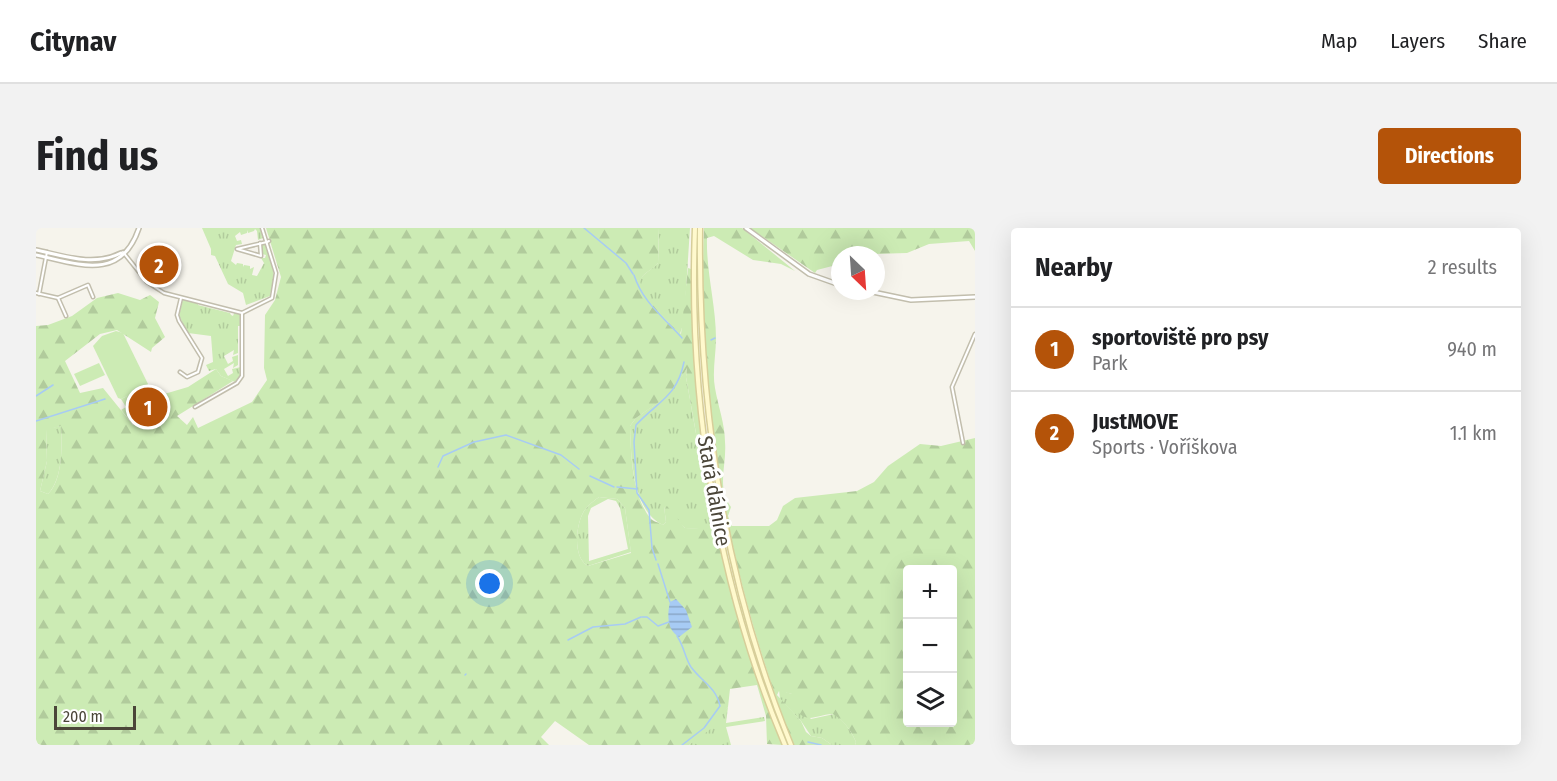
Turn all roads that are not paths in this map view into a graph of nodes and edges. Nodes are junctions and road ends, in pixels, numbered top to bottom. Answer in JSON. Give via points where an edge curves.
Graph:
{"nodes":[{"id":1,"x":139,"y":228,"type":"edge"},
{"id":2,"x":262,"y":228,"type":"edge"},
{"id":3,"x":695,"y":228,"type":"edge"},
{"id":4,"x":700,"y":228,"type":"edge"},
{"id":5,"x":746,"y":228,"type":"edge"},
{"id":6,"x":268,"y":242,"type":"junction"},
{"id":7,"x":260,"y":243,"type":"junction"},
{"id":8,"x":36,"y":250,"type":"edge"},
{"id":9,"x":47,"y":252,"type":"junction"},
{"id":10,"x":123,"y":252,"type":"junction"},
{"id":11,"x":36,"y":255,"type":"edge"},
{"id":12,"x":46,"y":257,"type":"junction"},
{"id":13,"x":831,"y":282,"type":"edge"},
{"id":14,"x":38,"y":293,"type":"edge"},
{"id":15,"x":885,"y":295,"type":"edge"},
{"id":16,"x":93,"y":297,"type":"dead end"},
{"id":17,"x":181,"y":297,"type":"junction"},
{"id":18,"x":975,"y":297,"type":"edge"},
{"id":19,"x":58,"y":298,"type":"junction"},
{"id":20,"x":242,"y":313,"type":"junction"},
{"id":21,"x":66,"y":316,"type":"dead end"},
{"id":22,"x":975,"y":334,"type":"edge"},
{"id":23,"x":180,"y":372,"type":"dead end"},
{"id":24,"x":702,"y":400,"type":"junction"},
{"id":25,"x":195,"y":407,"type":"dead end"},
{"id":26,"x":963,"y":443,"type":"dead end"},
{"id":27,"x":785,"y":745,"type":"edge"},
{"id":28,"x":791,"y":745,"type":"edge"}],
"edges":[{"from":1,"to":10,"type":"street"},
{"from":2,"to":6,"type":"street"},
{"from":3,"to":24,"type":"main road","name":"Stará dálnice","via":[[697,363]]},
{"from":4,"to":24,"type":"main road","name":"Stará dálnice"},
{"from":5,"to":13,"type":"street","via":[[809,274]]},
{"from":6,"to":7,"type":"street"},
{"from":6,"to":20,"type":"street","via":[[277,278],[272,298]]},
{"from":7,"to":7,"type":"street","via":[[248,246],[237,249],[261,256]]},
{"from":8,"to":9,"type":"street"},
{"from":9,"to":10,"type":"street","via":[[99,261]]},
{"from":9,"to":12,"type":"street"},
{"from":10,"to":12,"type":"street","via":[[116,261],[95,267]]},
{"from":10,"to":17,"type":"street","via":[[155,288]]},
{"from":11,"to":12,"type":"street"},
{"from":12,"to":14,"type":"street"},
{"from":14,"to":19,"type":"street"},
{"from":15,"to":18,"type":"street","via":[[911,300]]},
{"from":16,"to":19,"type":"street","via":[[88,285]]},
{"from":17,"to":20,"type":"street"},
{"from":17,"to":23,"type":"street","via":[[179,321],[202,358],[198,372],[187,377]]},
{"from":19,"to":21,"type":"street"},
{"from":20,"to":25,"type":"street","via":[[242,376],[237,383]]},
{"from":22,"to":26,"type":"street","via":[[952,387]]},
{"from":24,"to":27,"type":"main road","name":"Stará dálnice","via":[[713,496],[732,585]]},
{"from":24,"to":28,"type":"main road","name":"Stará dálnice","via":[[738,584]]}]}
